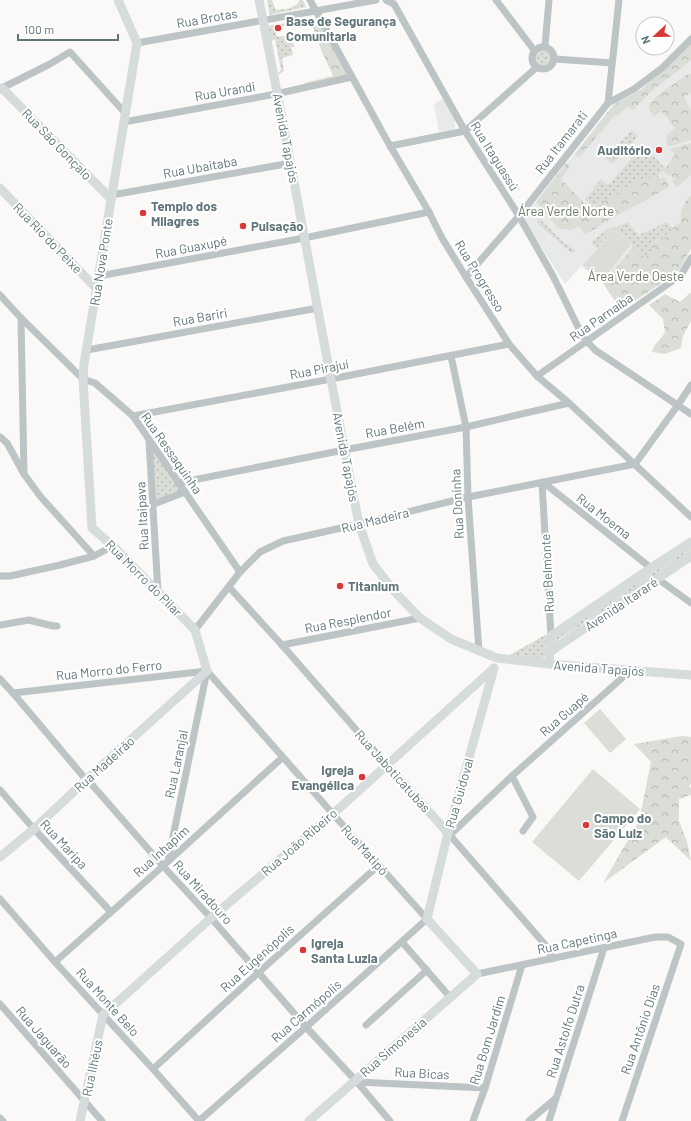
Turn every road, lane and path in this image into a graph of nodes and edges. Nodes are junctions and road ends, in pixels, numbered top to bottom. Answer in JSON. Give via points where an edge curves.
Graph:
{"nodes":[{"id":1,"x":118,"y":0,"type":"edge"},
{"id":2,"x":259,"y":0,"type":"edge"},
{"id":3,"x":310,"y":0,"type":"edge"},
{"id":4,"x":376,"y":0,"type":"edge"},
{"id":5,"x":386,"y":0,"type":"edge"},
{"id":6,"x":496,"y":0,"type":"edge"},
{"id":7,"x":549,"y":0,"type":"edge"},
{"id":8,"x":619,"y":0,"type":"edge"},
{"id":9,"x":357,"y":2,"type":"edge"},
{"id":10,"x":316,"y":11,"type":"junction"},
{"id":11,"x":263,"y":20,"type":"junction"},
{"id":12,"x":691,"y":39,"type":"edge"},
{"id":13,"x":137,"y":43,"type":"junction"},
{"id":14,"x":545,"y":46,"type":"junction"},
{"id":15,"x":534,"y":50,"type":"junction"},
{"id":16,"x":555,"y":59,"type":"junction"},
{"id":17,"x":612,"y":63,"type":"junction"},
{"id":18,"x":537,"y":67,"type":"junction"},
{"id":19,"x":352,"y":77,"type":"junction"},
{"id":20,"x":1,"y":89,"type":"edge"},
{"id":21,"x":278,"y":94,"type":"junction"},
{"id":22,"x":608,"y":102,"type":"junction"},
{"id":23,"x":125,"y":118,"type":"junction"},
{"id":24,"x":465,"y":131,"type":"junction"},
{"id":25,"x":390,"y":146,"type":"junction"},
{"id":26,"x":291,"y":163,"type":"junction"},
{"id":27,"x":0,"y":188,"type":"edge"},
{"id":28,"x":112,"y":197,"type":"junction"},
{"id":29,"x":429,"y":212,"type":"junction"},
{"id":30,"x":519,"y":216,"type":"junction"},
{"id":31,"x":304,"y":238,"type":"junction"},
{"id":32,"x":691,"y":258,"type":"edge"},
{"id":33,"x":99,"y":276,"type":"junction"},
{"id":34,"x":466,"y":278,"type":"junction"},
{"id":35,"x":97,"y":289,"type":"junction"},
{"id":36,"x":0,"y":295,"type":"edge"},
{"id":37,"x":318,"y":308,"type":"junction"},
{"id":38,"x":21,"y":318,"type":"junction"},
{"id":39,"x":587,"y":341,"type":"junction"},
{"id":40,"x":509,"y":344,"type":"junction"},
{"id":41,"x":87,"y":350,"type":"junction"},
{"id":42,"x":451,"y":356,"type":"junction"},
{"id":43,"x":537,"y":376,"type":"junction"},
{"id":44,"x":83,"y":379,"type":"junction"},
{"id":45,"x":331,"y":380,"type":"junction"},
{"id":46,"x":691,"y":385,"type":"edge"},
{"id":47,"x":569,"y":402,"type":"junction"},
{"id":48,"x":678,"y":405,"type":"junction"},
{"id":49,"x":691,"y":414,"type":"edge"},
{"id":50,"x":133,"y":416,"type":"junction"},
{"id":51,"x":466,"y":427,"type":"junction"},
{"id":52,"x":0,"y":437,"type":"edge"},
{"id":53,"x":149,"y":439,"type":"junction"},
{"id":54,"x":344,"y":450,"type":"junction"},
{"id":55,"x":634,"y":464,"type":"junction"},
{"id":56,"x":24,"y":474,"type":"junction"},
{"id":57,"x":178,"y":483,"type":"junction"},
{"id":58,"x":542,"y":483,"type":"junction"},
{"id":59,"x":185,"y":492,"type":"junction"},
{"id":60,"x":468,"y":497,"type":"junction"},
{"id":61,"x":154,"y":504,"type":"junction"},
{"id":62,"x":691,"y":517,"type":"edge"},
{"id":63,"x":358,"y":524,"type":"junction"},
{"id":64,"x":92,"y":528,"type":"joint"},
{"id":65,"x":691,"y":542,"type":"edge"},
{"id":66,"x":113,"y":546,"type":"junction"},
{"id":67,"x":94,"y":556,"type":"junction"},
{"id":68,"x":691,"y":556,"type":"edge"},
{"id":69,"x":651,"y":568,"type":"junction"},
{"id":70,"x":240,"y":572,"type":"junction"},
{"id":71,"x":0,"y":576,"type":"edge"},
{"id":72,"x":658,"y":579,"type":"junction"},
{"id":73,"x":229,"y":587,"type":"junction"},
{"id":74,"x":158,"y":592,"type":"junction"},
{"id":75,"x":691,"y":603,"type":"edge"},
{"id":76,"x":420,"y":618,"type":"junction"},
{"id":77,"x":0,"y":625,"type":"edge"},
{"id":78,"x":57,"y":626,"type":"dead end"},
{"id":79,"x":195,"y":630,"type":"junction"},
{"id":80,"x":551,"y":636,"type":"junction"},
{"id":81,"x":282,"y":645,"type":"junction"},
{"id":82,"x":479,"y":651,"type":"junction"},
{"id":83,"x":551,"y":651,"type":"junction"},
{"id":84,"x":497,"y":658,"type":"junction"},
{"id":85,"x":549,"y":664,"type":"junction"},
{"id":86,"x":494,"y":668,"type":"junction"},
{"id":87,"x":631,"y":670,"type":"junction"},
{"id":88,"x":207,"y":671,"type":"junction"},
{"id":89,"x":691,"y":675,"type":"edge"},
{"id":90,"x":0,"y":679,"type":"edge"},
{"id":91,"x":471,"y":689,"type":"junction"},
{"id":92,"x":14,"y":693,"type":"junction"},
{"id":93,"x":485,"y":700,"type":"junction"},
{"id":94,"x":283,"y":757,"type":"junction"},
{"id":95,"x":386,"y":764,"type":"junction"},
{"id":96,"x":512,"y":776,"type":"junction"},
{"id":97,"x":87,"y":779,"type":"junction"},
{"id":98,"x":0,"y":790,"type":"edge"},
{"id":99,"x":333,"y":814,"type":"junction"},
{"id":100,"x":34,"y":829,"type":"junction"},
{"id":101,"x":523,"y":831,"type":"dead end"},
{"id":102,"x":449,"y":834,"type":"junction"},
{"id":103,"x":0,"y":857,"type":"edge"},
{"id":104,"x":166,"y":864,"type":"junction"},
{"id":105,"x":379,"y":865,"type":"junction"},
{"id":106,"x":0,"y":899,"type":"edge"},
{"id":107,"x":111,"y":912,"type":"junction"},
{"id":108,"x":211,"y":918,"type":"junction"},
{"id":109,"x":427,"y":919,"type":"junction"},
{"id":110,"x":402,"y":942,"type":"junction"},
{"id":111,"x":681,"y":944,"type":"joint"},
{"id":112,"x":604,"y":948,"type":"junction"},
{"id":113,"x":552,"y":959,"type":"junction"},
{"id":114,"x":55,"y":962,"type":"junction"},
{"id":115,"x":522,"y":965,"type":"junction"},
{"id":116,"x":428,"y":970,"type":"junction"},
{"id":117,"x":258,"y":973,"type":"junction"},
{"id":118,"x":477,"y":974,"type":"junction"},
{"id":119,"x":450,"y":997,"type":"junction"},
{"id":120,"x":0,"y":1004,"type":"edge"},
{"id":121,"x":104,"y":1015,"type":"junction"},
{"id":122,"x":366,"y":1025,"type":"dead end"},
{"id":123,"x":306,"y":1028,"type":"junction"},
{"id":124,"x":153,"y":1069,"type":"junction"},
{"id":125,"x":356,"y":1081,"type":"junction"},
{"id":126,"x":485,"y":1088,"type":"junction"},
{"id":127,"x":556,"y":1098,"type":"junction"},
{"id":128,"x":85,"y":1101,"type":"junction"},
{"id":129,"x":0,"y":1118,"type":"edge"},
{"id":130,"x":3,"y":1121,"type":"edge"},
{"id":131,"x":80,"y":1121,"type":"edge"},
{"id":132,"x":102,"y":1121,"type":"edge"},
{"id":133,"x":199,"y":1121,"type":"edge"},
{"id":134,"x":309,"y":1121,"type":"edge"},
{"id":135,"x":390,"y":1121,"type":"edge"},
{"id":136,"x":473,"y":1121,"type":"edge"},
{"id":137,"x":529,"y":1121,"type":"edge"},
{"id":138,"x":549,"y":1121,"type":"edge"},
{"id":139,"x":622,"y":1121,"type":"edge"}],
"edges":[{"from":1,"to":13,"type":"street"},
{"from":2,"to":11,"type":"street","name":"Avenida Tapajós"},
{"from":3,"to":10,"type":"street","name":"Rua Progresso"},
{"from":4,"to":9,"type":"street","name":"Rua Brotas"},
{"from":5,"to":24,"type":"street","name":"Rua Itaguassú","via":[[394,4]]},
{"from":6,"to":15,"type":"street"},
{"from":7,"to":14,"type":"street"},
{"from":8,"to":17,"type":"street"},
{"from":9,"to":10,"type":"street","name":"Rua Brotas"},
{"from":10,"to":11,"type":"street","name":"Rua Brotas"},
{"from":10,"to":19,"type":"street","name":"Rua Progresso"},
{"from":11,"to":13,"type":"street","name":"Rua Brotas"},
{"from":11,"to":21,"type":"street","name":"Avenida Tapajós"},
{"from":12,"to":22,"type":"street","name":"Rua Itamarati","via":[[662,68],[634,89]]},
{"from":13,"to":23,"type":"street","name":"Rua Nova Ponte"},
{"from":14,"to":15,"type":"street"},
{"from":14,"to":16,"type":"street","via":[[551,50]]},
{"from":15,"to":18,"type":"street","via":[[532,61]]},
{"from":16,"to":17,"type":"street"},
{"from":16,"to":18,"type":"street","via":[[548,68]]},
{"from":17,"to":22,"type":"street"},
{"from":18,"to":24,"type":"street"},
{"from":19,"to":21,"type":"street","name":"Rua Urandi"},
{"from":19,"to":25,"type":"street","name":"Rua Progresso"},
{"from":20,"to":23,"type":"street","via":[[70,52]]},
{"from":20,"to":28,"type":"street","name":"Rua São Gonçalo"},
{"from":21,"to":23,"type":"street","name":"Rua Urandi"},
{"from":21,"to":26,"type":"street","name":"Avenida Tapajós"},
{"from":22,"to":30,"type":"street","name":"Rua Itamarati"},
{"from":23,"to":28,"type":"street","name":"Rua Nova Ponte"},
{"from":24,"to":25,"type":"street"},
{"from":24,"to":30,"type":"street","name":"Rua Itaguassú"},
{"from":25,"to":29,"type":"street","name":"Rua Progresso"},
{"from":26,"to":28,"type":"street","name":"Rua Ubaitaba"},
{"from":26,"to":31,"type":"street","name":"Avenida Tapajós"},
{"from":27,"to":35,"type":"street","name":"Rua Rio do Peixe"},
{"from":28,"to":33,"type":"street","name":"Rua Nova Ponte"},
{"from":29,"to":31,"type":"street","name":"Rua Guaxupé"},
{"from":29,"to":34,"type":"street","name":"Rua Progresso"},
{"from":30,"to":34,"type":"street","name":"Rua Itamarati"},
{"from":30,"to":39,"type":"street","name":"Rua Itaguassú"},
{"from":31,"to":33,"type":"street","name":"Rua Guaxupé"},
{"from":31,"to":37,"type":"street","name":"Avenida Tapajós"},
{"from":32,"to":39,"type":"street","name":"Rua Parnaíba","via":[[681,275]]},
{"from":33,"to":35,"type":"street","name":"Rua Nova Ponte"},
{"from":34,"to":40,"type":"street","name":"Rua Progresso"},
{"from":35,"to":41,"type":"street","name":"Rua Nova Ponte"},
{"from":36,"to":38,"type":"street","name":"Rua Ressaquinha"},
{"from":37,"to":41,"type":"street","name":"Rua Bariri"},
{"from":37,"to":45,"type":"street","name":"Avenida Tapajós"},
{"from":38,"to":44,"type":"street","name":"Rua Ressaquinha"},
{"from":38,"to":56,"type":"street"},
{"from":39,"to":43,"type":"street","name":"Rua Parnaíba"},
{"from":39,"to":48,"type":"street","name":"Rua Itaguassú","via":[[595,350]]},
{"from":40,"to":42,"type":"street","name":"Rua Pirajuí"},
{"from":40,"to":43,"type":"street","name":"Rua Progresso"},
{"from":41,"to":44,"type":"street","name":"Rua Nova Ponte"},
{"from":42,"to":45,"type":"street","name":"Rua Pirajuí"},
{"from":42,"to":51,"type":"street","name":"Rua Doninha"},
{"from":43,"to":47,"type":"street","name":"Rua Progresso"},
{"from":44,"to":50,"type":"street","name":"Rua Ressaquinha","via":[[96,383]]},
{"from":44,"to":64,"type":"street","name":"Rua Nova Ponte"},
{"from":45,"to":50,"type":"street","name":"Rua Pirajuí"},
{"from":45,"to":54,"type":"street","name":"Avenida Tapajós"},
{"from":46,"to":48,"type":"street"},
{"from":47,"to":51,"type":"street","name":"Rua Belém"},
{"from":47,"to":55,"type":"street","name":"Rua Progresso"},
{"from":48,"to":49,"type":"street","name":"Rua Itaguassú"},
{"from":48,"to":55,"type":"street"},
{"from":50,"to":53,"type":"street","name":"Rua Ressaquinha"},
{"from":51,"to":54,"type":"street","name":"Rua Belém"},
{"from":51,"to":60,"type":"street","name":"Rua Doninha"},
{"from":52,"to":56,"type":"street","name":"Rua Morro do Pilar"},
{"from":53,"to":57,"type":"street","name":"Rua Ressaquinha"},
{"from":53,"to":61,"type":"street","name":"Rua Itaipava"},
{"from":54,"to":57,"type":"street","name":"Rua Belém"},
{"from":54,"to":63,"type":"street","name":"Avenida Tapajós"},
{"from":55,"to":58,"type":"street","name":"Rua Madeira"},
{"from":55,"to":62,"type":"street","name":"Rua Progresso"},
{"from":56,"to":67,"type":"street","name":"Rua Morro do Pilar","via":[[40,496]]},
{"from":57,"to":59,"type":"street","name":"Rua Ressaquinha"},
{"from":58,"to":60,"type":"street","name":"Rua Madeira"},
{"from":58,"to":69,"type":"street","name":"Rua Moema"},
{"from":58,"to":80,"type":"street","name":"Rua Belmonte"},
{"from":59,"to":61,"type":"street"},
{"from":59,"to":70,"type":"street","name":"Rua Ressaquinha"},
{"from":60,"to":63,"type":"street","name":"Rua Madeira"},
{"from":60,"to":82,"type":"street","name":"Rua Doninha"},
{"from":61,"to":74,"type":"street","name":"Rua Itaipava"},
{"from":63,"to":70,"type":"street","name":"Rua Madeira","via":[[283,541],[260,552]]},
{"from":63,"to":76,"type":"street","name":"Avenida Tapajós","via":[[373,564]]},
{"from":64,"to":66,"type":"street","name":"Rua Morro do Pilar"},
{"from":65,"to":69,"type":"street","name":"Avenida Itararé"},
{"from":66,"to":67,"type":"street"},
{"from":66,"to":74,"type":"street","name":"Rua Morro do Pilar"},
{"from":67,"to":71,"type":"street","via":[[10,576]]},
{"from":68,"to":72,"type":"street","name":"Avenida Itararé"},
{"from":69,"to":80,"type":"street","name":"Avenida Itararé"},
{"from":70,"to":73,"type":"street","name":"Rua Madeira"},
{"from":72,"to":75,"type":"street"},
{"from":72,"to":83,"type":"street","name":"Avenida Itararé"},
{"from":73,"to":79,"type":"street","name":"Rua Madeira"},
{"from":73,"to":81,"type":"street","name":"Rua Jaboticatubas"},
{"from":74,"to":79,"type":"street","name":"Rua Morro do Pilar"},
{"from":76,"to":81,"type":"street","name":"Rua Resplendor"},
{"from":76,"to":82,"type":"street","name":"Avenida Tapajós","via":[[451,639]]},
{"from":77,"to":78,"type":"street","via":[[28,620]]},
{"from":79,"to":88,"type":"street"},
{"from":80,"to":83,"type":"street","name":"Rua Belmonte"},
{"from":81,"to":95,"type":"street","name":"Rua Jaboticatubas"},
{"from":82,"to":84,"type":"street","name":"Avenida Tapajós"},
{"from":83,"to":85,"type":"street","name":"Rua Belmonte"},
{"from":84,"to":85,"type":"street","name":"Avenida Tapajós"},
{"from":84,"to":86,"type":"street","name":"Rua Guidoval"},
{"from":85,"to":87,"type":"street","name":"Avenida Tapajós"},
{"from":86,"to":91,"type":"street","name":"Rua João Ribeiro"},
{"from":86,"to":93,"type":"street","name":"Rua Guidoval"},
{"from":87,"to":89,"type":"street","name":"Avenida Tapajós"},
{"from":87,"to":96,"type":"street","name":"Rua Guapé"},
{"from":88,"to":92,"type":"street","name":"Rua Morro do Ferro"},
{"from":88,"to":94,"type":"street","name":"Rua Matipó"},
{"from":88,"to":97,"type":"street","name":"Rua Madeirão"},
{"from":88,"to":104,"type":"street","name":"Rua Laranjal"},
{"from":90,"to":92,"type":"street","name":"Rua Miradouro"},
{"from":91,"to":93,"type":"street","via":[[480,691]]},
{"from":91,"to":95,"type":"street","name":"Rua João Ribeiro"},
{"from":92,"to":97,"type":"street","name":"Rua Miradouro"},
{"from":93,"to":102,"type":"street","name":"Rua Guidoval"},
{"from":94,"to":99,"type":"street","name":"Rua Matipó"},
{"from":94,"to":104,"type":"street","name":"Rua Inhapim"},
{"from":95,"to":99,"type":"street","name":"Rua João Ribeiro"},
{"from":95,"to":102,"type":"street","name":"Rua Jaboticatubas"},
{"from":96,"to":101,"type":"street","via":[[533,817]]},
{"from":96,"to":102,"type":"street","name":"Rua Guapé"},
{"from":97,"to":100,"type":"street","name":"Rua Madeirão"},
{"from":97,"to":104,"type":"street","name":"Rua Miradouro"},
{"from":98,"to":100,"type":"street","name":"Rua Maripa"},
{"from":99,"to":105,"type":"street","name":"Rua Matipó"},
{"from":99,"to":108,"type":"street","name":"Rua João Ribeiro"},
{"from":100,"to":103,"type":"street","name":"Rua Madeirão"},
{"from":100,"to":107,"type":"street","name":"Rua Maripa"},
{"from":102,"to":109,"type":"street","name":"Rua Guidoval"},
{"from":102,"to":113,"type":"street","name":"Rua Jaboticatubas","via":[[548,948]]},
{"from":104,"to":107,"type":"street","name":"Rua Inhapim"},
{"from":104,"to":108,"type":"street","name":"Rua Miradouro"},
{"from":105,"to":109,"type":"street","name":"Rua Matipó"},
{"from":105,"to":117,"type":"street","name":"Rua Eugenópolis"},
{"from":106,"to":114,"type":"street","name":"Rua Monte Belo"},
{"from":107,"to":114,"type":"street","name":"Rua Inhapim"},
{"from":108,"to":117,"type":"street","name":"Rua Miradouro"},
{"from":108,"to":121,"type":"street","name":"Rua João Ribeiro"},
{"from":109,"to":110,"type":"street","name":"Rua Carmópolis"},
{"from":109,"to":118,"type":"street","name":"Rua Matipó"},
{"from":110,"to":116,"type":"street"},
{"from":110,"to":123,"type":"street","name":"Rua Carmópolis"},
{"from":111,"to":112,"type":"street","name":"Rua Capetinga","via":[[668,937],[655,937]]},
{"from":111,"to":139,"type":"street","name":"Rua Antônio Dias"},
{"from":112,"to":113,"type":"street","name":"Rua Capetinga"},
{"from":112,"to":127,"type":"street","name":"Rua Astolfo Dutra"},
{"from":113,"to":115,"type":"street","name":"Rua Capetinga"},
{"from":114,"to":121,"type":"street","name":"Rua Monte Belo"},
{"from":115,"to":118,"type":"street","name":"Rua Capetinga"},
{"from":115,"to":126,"type":"street","name":"Rua Bom Jardim"},
{"from":116,"to":119,"type":"street"},
{"from":116,"to":122,"type":"street"},
{"from":117,"to":123,"type":"street","name":"Rua Miradouro"},
{"from":117,"to":124,"type":"street","name":"Rua Eugenópolis"},
{"from":118,"to":119,"type":"street","name":"Rua Simonesia"},
{"from":119,"to":125,"type":"street","name":"Rua Simonesia"},
{"from":120,"to":128,"type":"street","name":"Rua Jaguarão"},
{"from":121,"to":124,"type":"street","name":"Rua Monte Belo"},
{"from":121,"to":128,"type":"street","name":"Rua Ilhéus"},
{"from":123,"to":125,"type":"street","name":"Rua Miradouro"},
{"from":123,"to":133,"type":"street","name":"Rua Carmópolis"},
{"from":124,"to":133,"type":"street","name":"Rua Monte Belo"},
{"from":125,"to":126,"type":"street","name":"Rua Bicas"},
{"from":125,"to":134,"type":"street","name":"Rua Simonesia"},
{"from":125,"to":135,"type":"street","name":"Rua Miradouro"},
{"from":126,"to":136,"type":"street","name":"Rua Bom Jardim"},
{"from":127,"to":137,"type":"street"},
{"from":127,"to":138,"type":"street","name":"Rua Astolfo Dutra"},
{"from":128,"to":131,"type":"street","name":"Rua Ilhéus"},
{"from":128,"to":132,"type":"street","name":"Rua Jaguarão"},
{"from":129,"to":130,"type":"street"}]}
